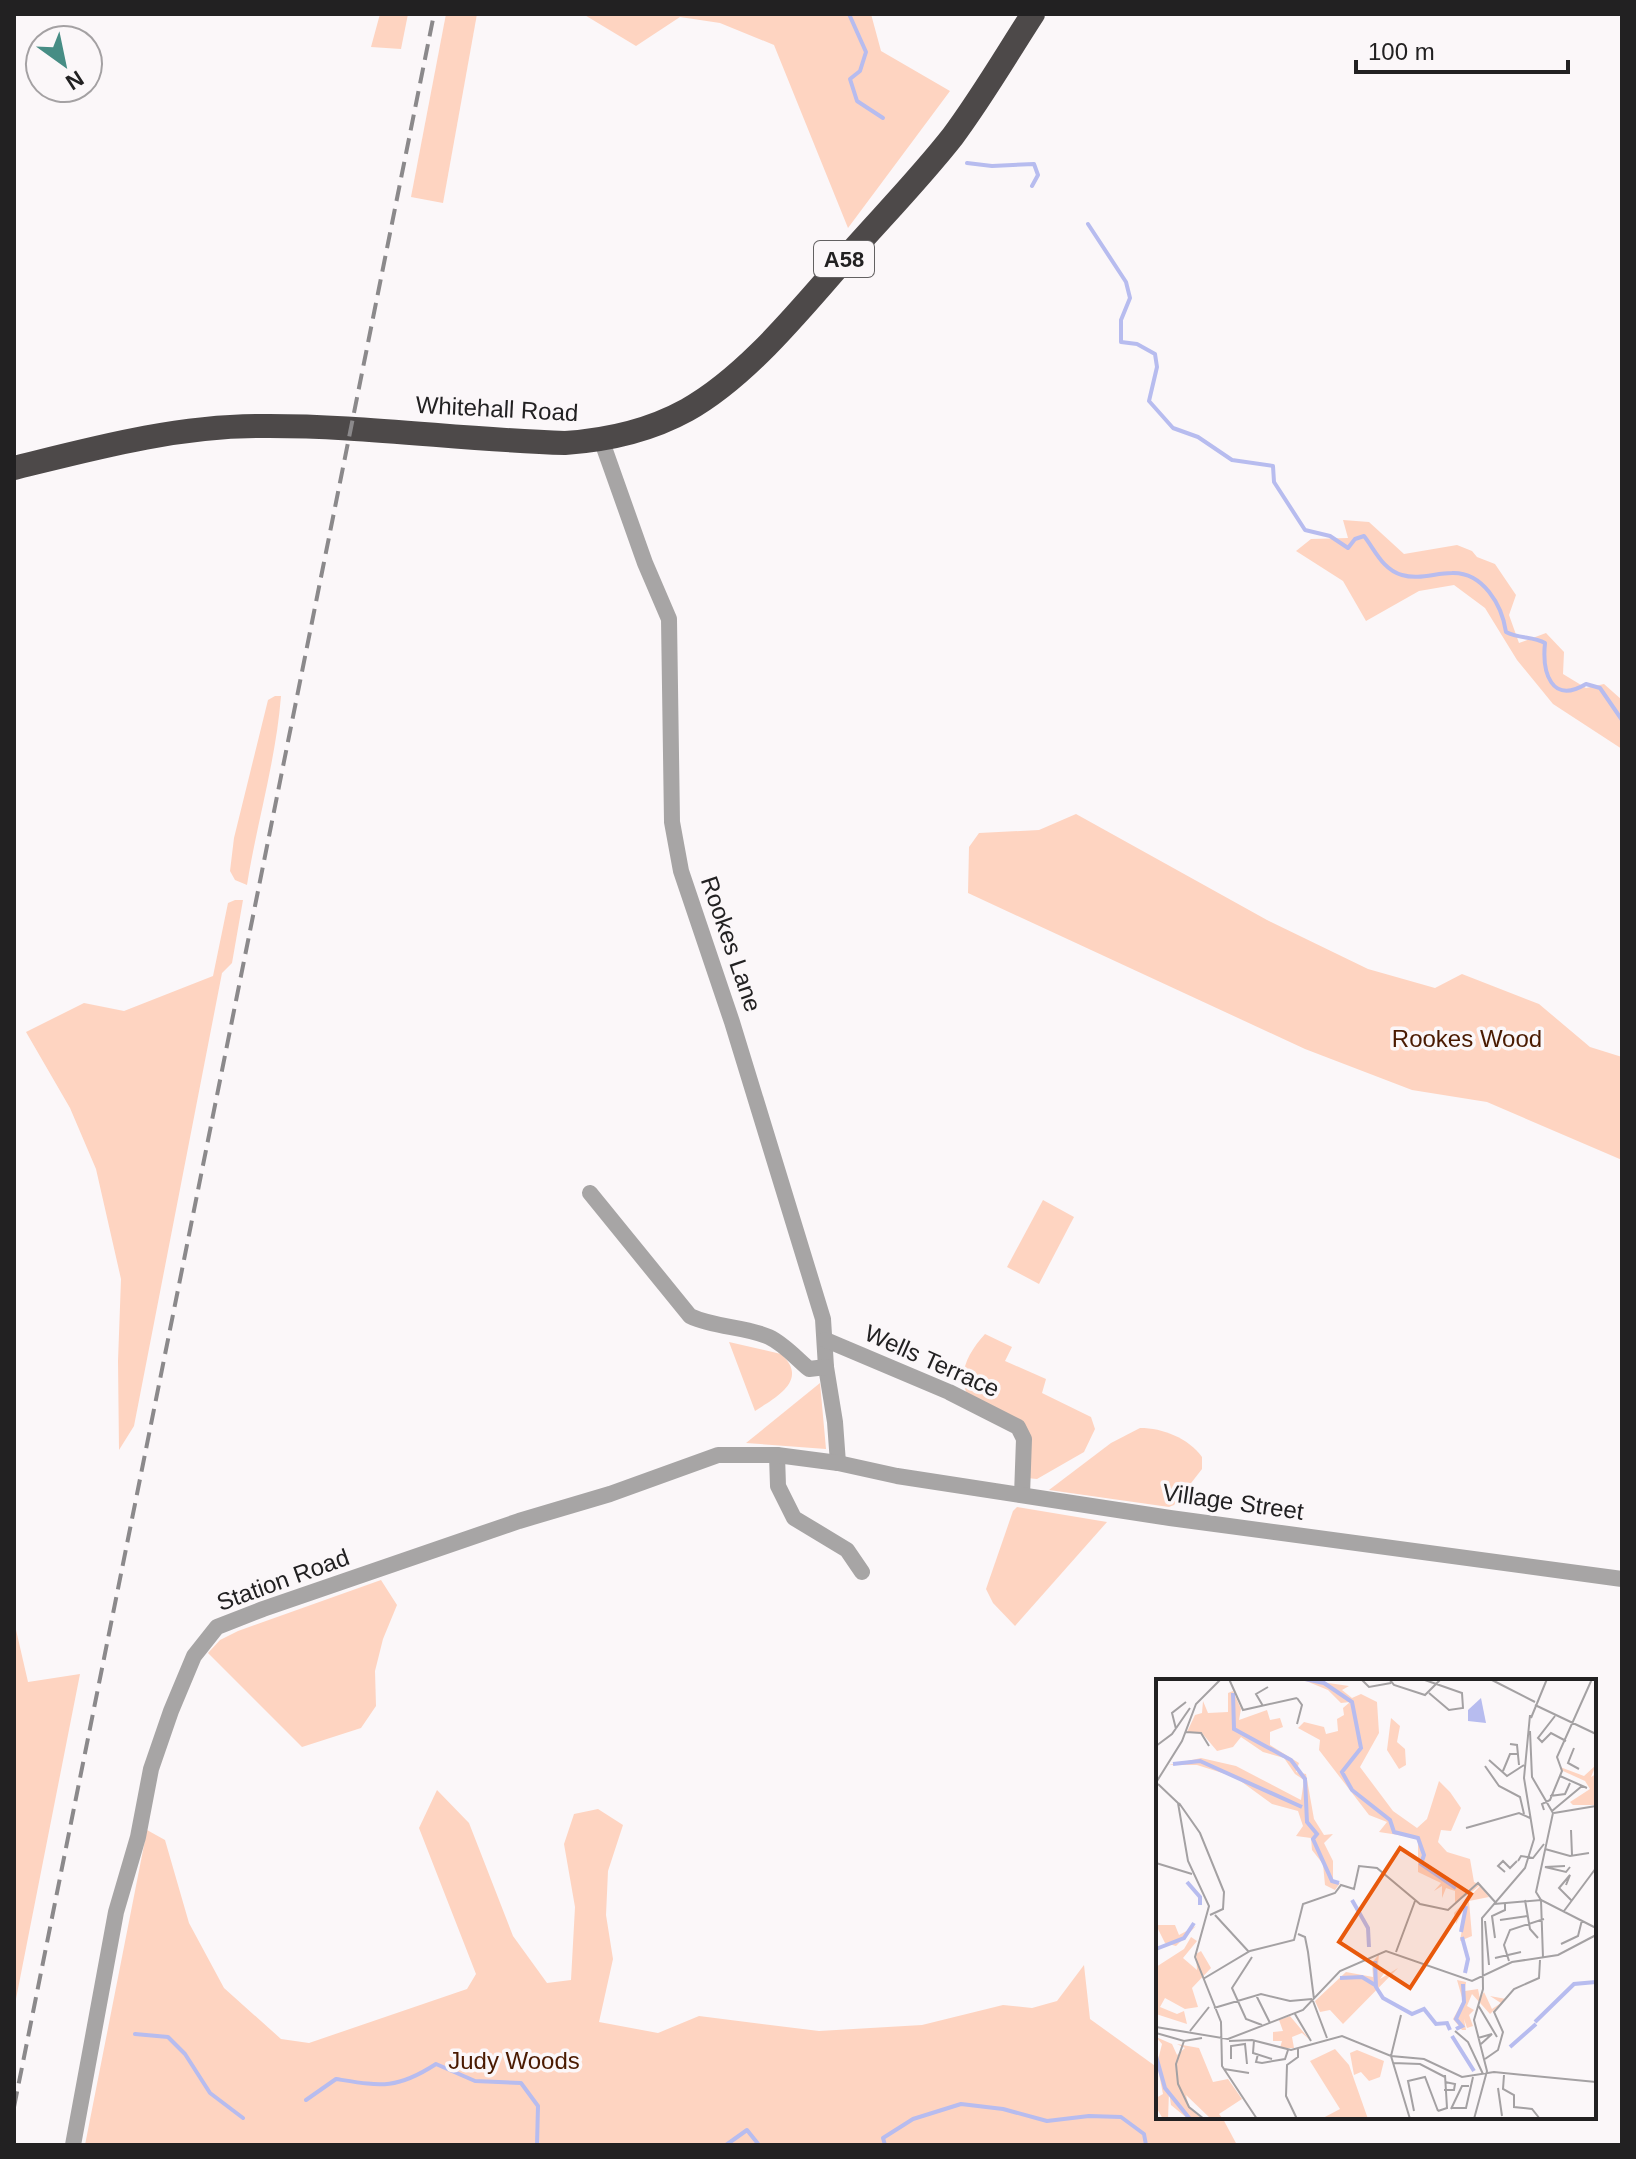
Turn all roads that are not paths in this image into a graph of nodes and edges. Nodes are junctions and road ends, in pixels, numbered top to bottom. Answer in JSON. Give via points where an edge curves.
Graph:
{"nodes":[{"id":1,"x":1033,"y":14,"type":"edge"},
{"id":2,"x":601,"y":439,"type":"junction"},
{"id":3,"x":14,"y":468,"type":"edge"},
{"id":4,"x":590,"y":1193,"type":"dead end"},
{"id":5,"x":826,"y":1340,"type":"junction"},
{"id":6,"x":826,"y":1367,"type":"junction"},
{"id":7,"x":777,"y":1455,"type":"junction"},
{"id":8,"x":838,"y":1463,"type":"junction"},
{"id":9,"x":1022,"y":1495,"type":"junction"},
{"id":10,"x":862,"y":1572,"type":"dead end"},
{"id":11,"x":1622,"y":1579,"type":"edge"},
{"id":12,"x":73,"y":2145,"type":"edge"}],
"edges":[{"from":1,"to":2,"type":"highway","name":"Whitehall Road","number":"A58","via":[[953,135],[768,345],[691,408],[658,425]]},
{"from":2,"to":3,"type":"highway","name":"Whitehall Road","number":"A58","via":[[525,442],[259,426],[144,437]]},
{"from":2,"to":5,"type":"street","name":"Rookes Lane","via":[[669,619],[672,822],[681,871],[772,1147]]},
{"from":4,"to":6,"type":"street","via":[[690,1316],[767,1336],[809,1369]]},
{"from":5,"to":6,"type":"street","name":"Rookes Lane"},
{"from":5,"to":9,"type":"street","name":"Wells Terrace","via":[[1018,1427],[1024,1439]]},
{"from":6,"to":8,"type":"street","name":"Rookes Lane"},
{"from":7,"to":8,"type":"street","name":"Station Road"},
{"from":7,"to":10,"type":"street","via":[[778,1486],[794,1518],[847,1550]]},
{"from":7,"to":12,"type":"street","name":"Station Road","via":[[718,1455],[217,1627],[194,1656],[151,1769],[116,1912]]},
{"from":8,"to":9,"type":"street","name":"Village Street"},
{"from":9,"to":11,"type":"street","name":"Village Street"}]}
